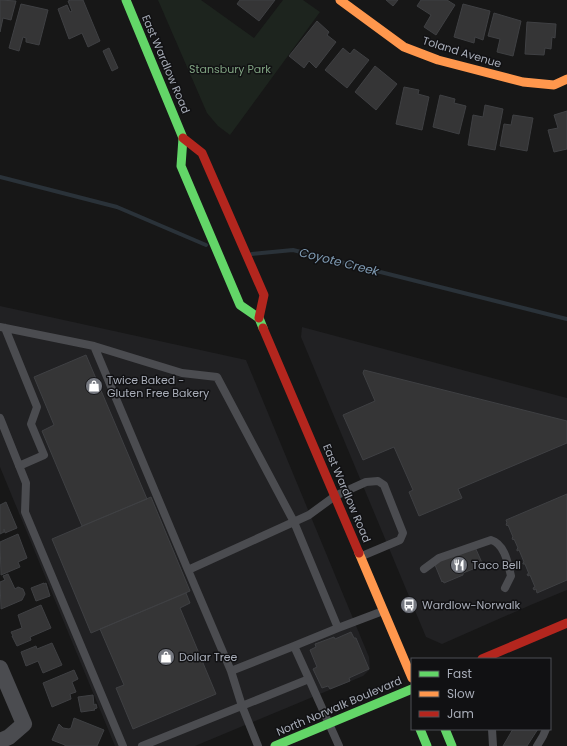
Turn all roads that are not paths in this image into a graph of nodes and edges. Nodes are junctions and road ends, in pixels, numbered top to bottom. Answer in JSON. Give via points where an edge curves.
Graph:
{"nodes":[{"id":1,"x":126,"y":0,"type":"edge"},
{"id":2,"x":340,"y":0,"type":"edge"},
{"id":3,"x":567,"y":79,"type":"edge"},
{"id":4,"x":183,"y":138,"type":"junction"},
{"id":5,"x":259,"y":318,"type":"junction"},
{"id":6,"x":2,"y":328,"type":"edge"},
{"id":7,"x":94,"y":346,"type":"junction"},
{"id":8,"x":0,"y":418,"type":"edge"},
{"id":9,"x":19,"y":466,"type":"junction"},
{"id":10,"x":335,"y":496,"type":"junction"},
{"id":11,"x":294,"y":522,"type":"junction"},
{"id":12,"x":361,"y":557,"type":"junction"},
{"id":13,"x":424,"y":569,"type":"dead end"},
{"id":14,"x":188,"y":570,"type":"junction"},
{"id":15,"x":505,"y":588,"type":"dead end"},
{"id":16,"x":384,"y":610,"type":"junction"},
{"id":17,"x":567,"y":623,"type":"edge"},
{"id":18,"x":338,"y":628,"type":"junction"},
{"id":19,"x":294,"y":646,"type":"junction"},
{"id":20,"x":486,"y":658,"type":"edge"},
{"id":21,"x":0,"y":668,"type":"edge"},
{"id":22,"x":231,"y":671,"type":"junction"},
{"id":23,"x":411,"y":676,"type":"edge"},
{"id":24,"x":309,"y":679,"type":"junction"},
{"id":25,"x":411,"y":689,"type":"edge"},
{"id":26,"x":242,"y":706,"type":"junction"},
{"id":27,"x":329,"y":724,"type":"junction"},
{"id":28,"x":420,"y":730,"type":"edge"},
{"id":29,"x":445,"y":730,"type":"edge"},
{"id":30,"x":492,"y":730,"type":"edge"},
{"id":31,"x":545,"y":730,"type":"edge"},
{"id":32,"x":4,"y":739,"type":"edge"},
{"id":33,"x":123,"y":746,"type":"edge"},
{"id":34,"x":142,"y":746,"type":"edge"},
{"id":35,"x":258,"y":746,"type":"edge"},
{"id":36,"x":275,"y":746,"type":"edge"},
{"id":37,"x":339,"y":746,"type":"edge"},
{"id":38,"x":428,"y":746,"type":"edge"},
{"id":39,"x":452,"y":746,"type":"edge"},
{"id":40,"x":493,"y":746,"type":"edge"},
{"id":41,"x":537,"y":746,"type":"edge"}],
"edges":[{"from":1,"to":4,"type":"main road","name":"East Wardlow Road"},
{"from":2,"to":3,"type":"main road","name":"Toland Avenue","via":[[404,47],[438,60],[522,82],[554,85]]},
{"from":4,"to":5,"type":"main road","name":"East Wardlow Road","via":[[181,166],[240,305]]},
{"from":4,"to":5,"type":"main road","name":"East Wardlow Road","via":[[202,153],[264,295]]},
{"from":5,"to":10,"type":"main road","name":"East Wardlow Road"},
{"from":6,"to":7,"type":"lane"},
{"from":6,"to":9,"type":"lane","via":[[37,407],[31,424],[44,455]]},
{"from":7,"to":11,"type":"lane","via":[[182,373],[217,377]]},
{"from":7,"to":14,"type":"lane"},
{"from":8,"to":9,"type":"lane"},
{"from":9,"to":33,"type":"lane","via":[[26,484],[25,512]]},
{"from":10,"to":11,"type":"lane","via":[[309,515]]},
{"from":10,"to":12,"type":"main road","name":"East Wardlow Road"},
{"from":10,"to":12,"type":"lane","via":[[366,482],[378,481],[384,485],[403,533],[400,540]]},
{"from":11,"to":14,"type":"lane"},
{"from":11,"to":18,"type":"lane"},
{"from":12,"to":16,"type":"main road","name":"East Wardlow Road"},
{"from":13,"to":15,"type":"lane","via":[[439,558],[491,540],[497,541],[508,562],[511,576]]},
{"from":14,"to":22,"type":"lane"},
{"from":16,"to":18,"type":"lane"},
{"from":16,"to":23,"type":"main road","name":"East Wardlow Road"},
{"from":17,"to":20,"type":"main road","via":[[514,650]]},
{"from":18,"to":19,"type":"lane"},
{"from":19,"to":22,"type":"lane"},
{"from":19,"to":24,"type":"lane"},
{"from":21,"to":32,"type":"street","via":[[24,724]]},
{"from":22,"to":26,"type":"lane"},
{"from":24,"to":26,"type":"lane"},
{"from":24,"to":27,"type":"lane"},
{"from":25,"to":27,"type":"main road","name":"North Norwalk Boulevard"},
{"from":26,"to":34,"type":"lane"},
{"from":26,"to":35,"type":"lane"},
{"from":27,"to":36,"type":"main road","name":"North Norwalk Boulevard"},
{"from":27,"to":37,"type":"lane"},
{"from":28,"to":38,"type":"main road"},
{"from":29,"to":39,"type":"main road"},
{"from":30,"to":40,"type":"lane"},
{"from":31,"to":41,"type":"lane"}]}
